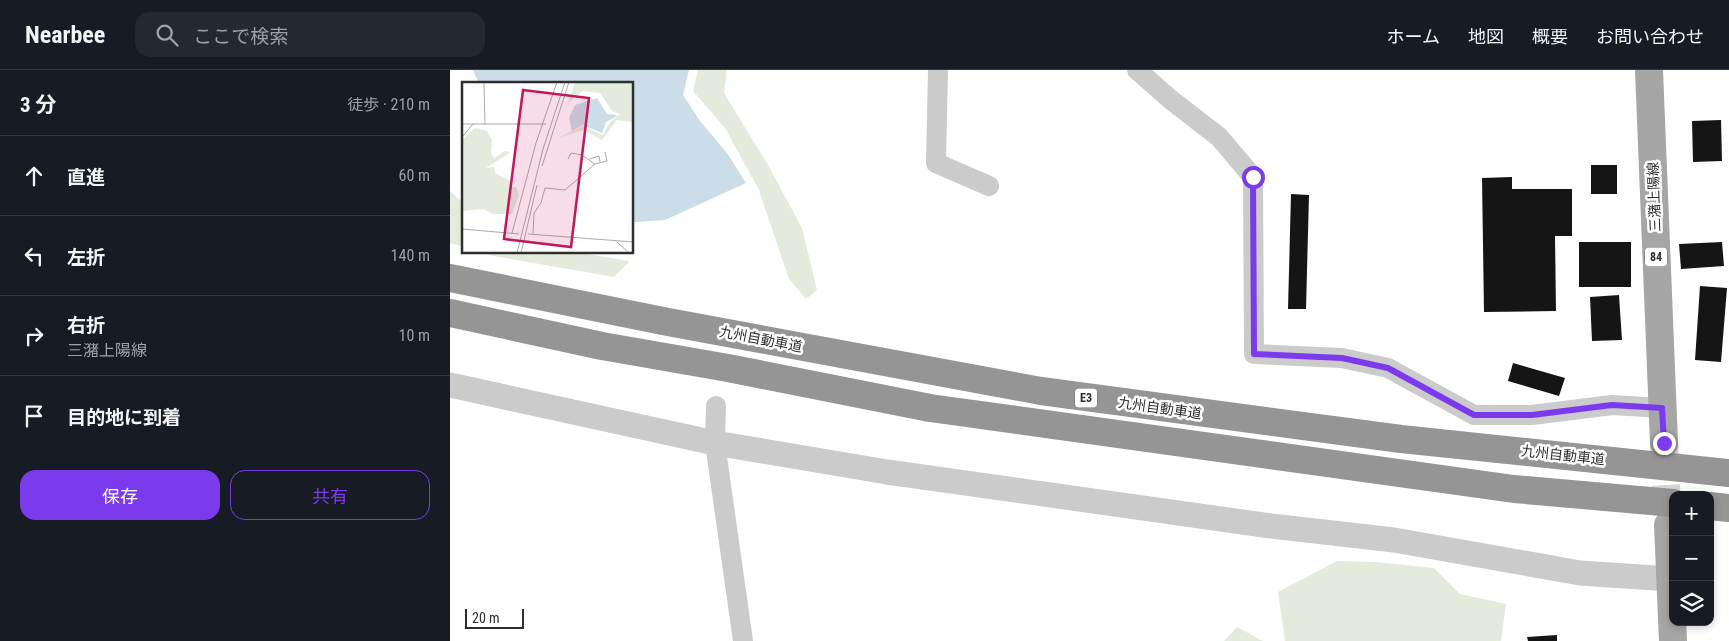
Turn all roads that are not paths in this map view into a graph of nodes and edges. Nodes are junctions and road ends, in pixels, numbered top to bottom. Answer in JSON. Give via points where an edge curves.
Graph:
{"nodes":[{"id":1,"x":938,"y":70,"type":"edge"},
{"id":2,"x":1137,"y":70,"type":"edge"},
{"id":3,"x":1649,"y":70,"type":"edge"},
{"id":4,"x":989,"y":186,"type":"dead end"},
{"id":5,"x":450,"y":278,"type":"edge"},
{"id":6,"x":450,"y":313,"type":"edge"},
{"id":7,"x":450,"y":385,"type":"edge"},
{"id":8,"x":716,"y":406,"type":"dead end"},
{"id":9,"x":1662,"y":408,"type":"junction"},
{"id":10,"x":715,"y":443,"type":"junction"},
{"id":11,"x":1664,"y":443,"type":"tunnel mouth"},
{"id":12,"x":1729,"y":472,"type":"edge"},
{"id":13,"x":1714,"y":506,"type":"edge"},
{"id":14,"x":1729,"y":508,"type":"edge"},
{"id":15,"x":1669,"y":514,"type":"edge"},
{"id":16,"x":1669,"y":578,"type":"edge"},
{"id":17,"x":1670,"y":581,"type":"edge"},
{"id":18,"x":743,"y":641,"type":"edge"},
{"id":19,"x":1673,"y":641,"type":"edge"}],
"edges":[{"from":1,"to":4,"type":"street","via":[[936,163]]},
{"from":2,"to":9,"type":"street","via":[[1219,137],[1253,177],[1254,354],[1342,358],[1388,368],[1474,415],[1532,415],[1612,405]]},
{"from":3,"to":9,"type":"main road","name":"三潴上陽線","number":"84"},
{"from":5,"to":12,"type":"highway","name":"九州自動車道","number":"E3","via":[[1041,392],[1401,439]]},
{"from":6,"to":15,"type":"highway","via":[[602,346],[930,408],[1514,489]]},
{"from":7,"to":10,"type":"street"},
{"from":8,"to":10,"type":"street"},
{"from":9,"to":11,"type":"main road","name":"三潴上陽線","number":"84"},
{"from":10,"to":16,"type":"street","via":[[887,472],[1394,540],[1580,573]]},
{"from":10,"to":18,"type":"street"},
{"from":13,"to":14,"type":"highway"},
{"from":17,"to":19,"type":"main road"}]}
